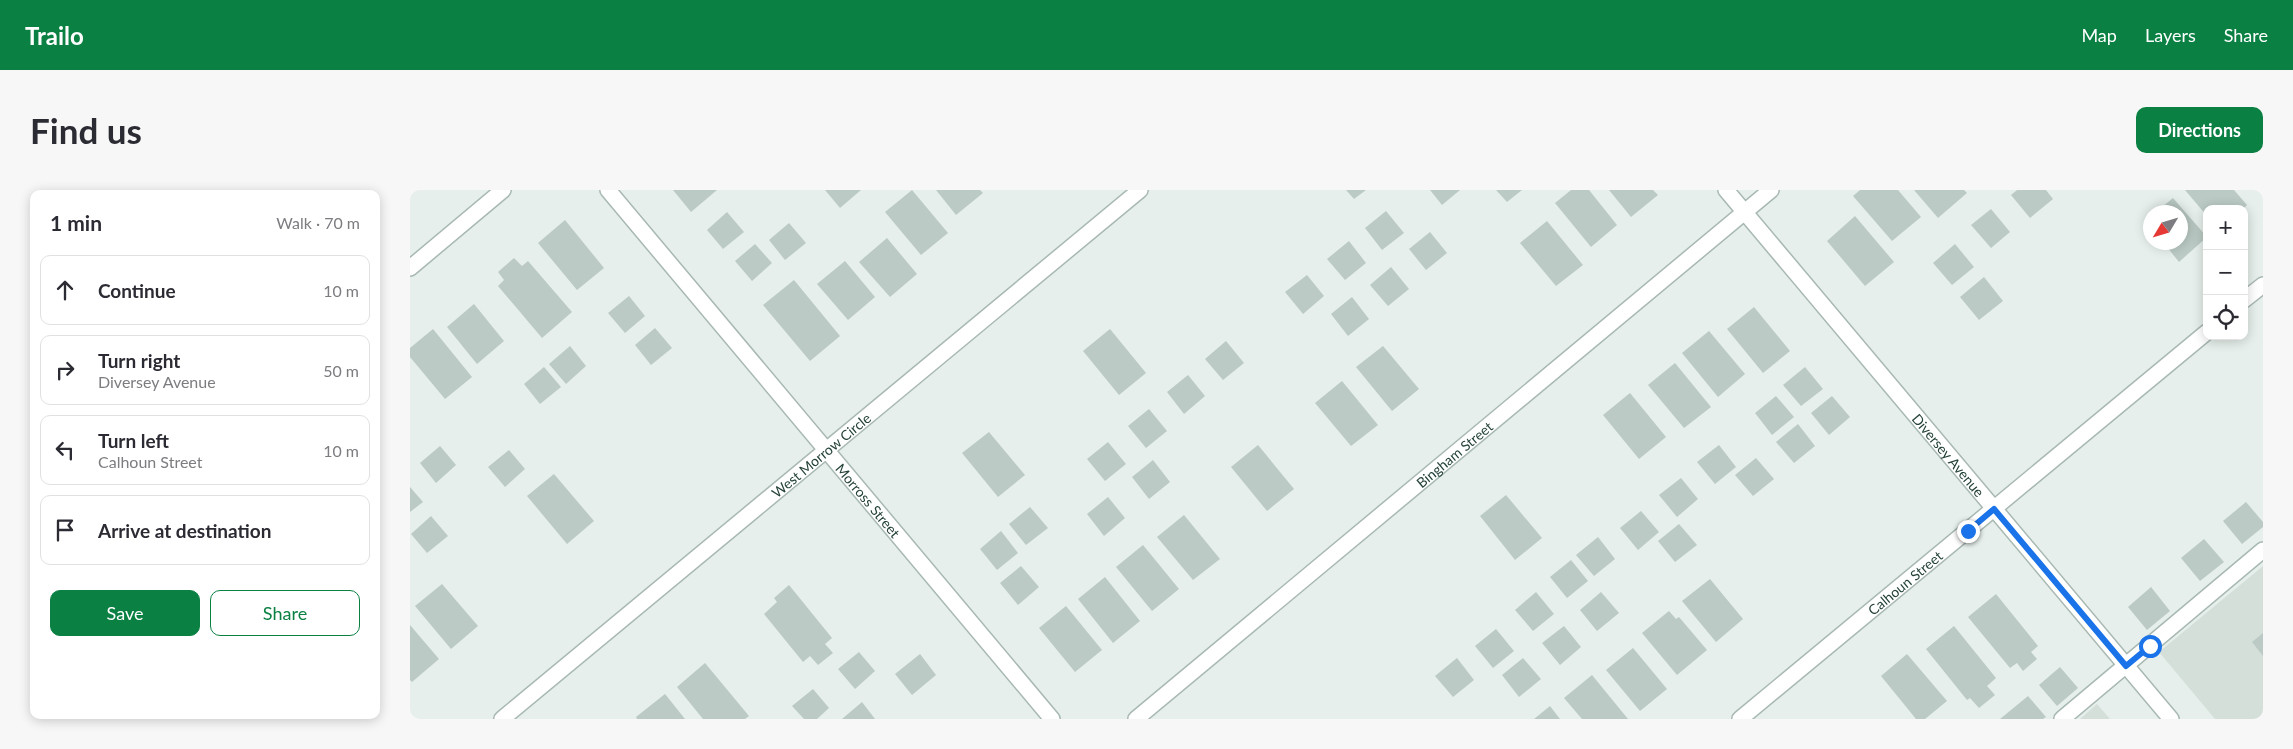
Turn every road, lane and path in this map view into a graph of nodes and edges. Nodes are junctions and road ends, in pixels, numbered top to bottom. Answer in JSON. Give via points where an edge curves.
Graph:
{"nodes":[{"id":1,"x":503,"y":190,"type":"edge"},
{"id":2,"x":608,"y":190,"type":"edge"},
{"id":3,"x":1140,"y":190,"type":"edge"},
{"id":4,"x":1726,"y":190,"type":"edge"},
{"id":5,"x":1771,"y":190,"type":"edge"},
{"id":6,"x":1744,"y":212,"type":"junction"},
{"id":7,"x":410,"y":268,"type":"edge"},
{"id":8,"x":2263,"y":285,"type":"edge"},
{"id":9,"x":2248,"y":297,"type":"edge"},
{"id":10,"x":2203,"y":335,"type":"edge"},
{"id":11,"x":826,"y":450,"type":"junction"},
{"id":12,"x":1994,"y":509,"type":"junction"},
{"id":13,"x":2263,"y":550,"type":"edge"},
{"id":14,"x":2126,"y":666,"type":"junction"},
{"id":15,"x":502,"y":719,"type":"edge"},
{"id":16,"x":1052,"y":719,"type":"edge"},
{"id":17,"x":1136,"y":719,"type":"edge"},
{"id":18,"x":1740,"y":719,"type":"edge"},
{"id":19,"x":2062,"y":719,"type":"edge"},
{"id":20,"x":2171,"y":719,"type":"edge"}],
"edges":[{"from":1,"to":7,"type":"street"},
{"from":2,"to":11,"type":"street","name":"Morross Street"},
{"from":3,"to":11,"type":"street","name":"West Morrow Circle"},
{"from":4,"to":6,"type":"street","name":"Diversey Avenue"},
{"from":5,"to":6,"type":"street","name":"Bingham Street"},
{"from":6,"to":12,"type":"street","name":"Diversey Avenue"},
{"from":6,"to":17,"type":"street","name":"Bingham Street"},
{"from":8,"to":9,"type":"street"},
{"from":10,"to":12,"type":"street","name":"Calhoun Street"},
{"from":11,"to":15,"type":"street","name":"West Morrow Circle"},
{"from":11,"to":16,"type":"street","name":"Morross Street"},
{"from":12,"to":14,"type":"street","name":"Diversey Avenue"},
{"from":12,"to":18,"type":"street","name":"Calhoun Street"},
{"from":13,"to":14,"type":"street"},
{"from":14,"to":19,"type":"street"},
{"from":14,"to":20,"type":"street","name":"Diversey Avenue"}]}
